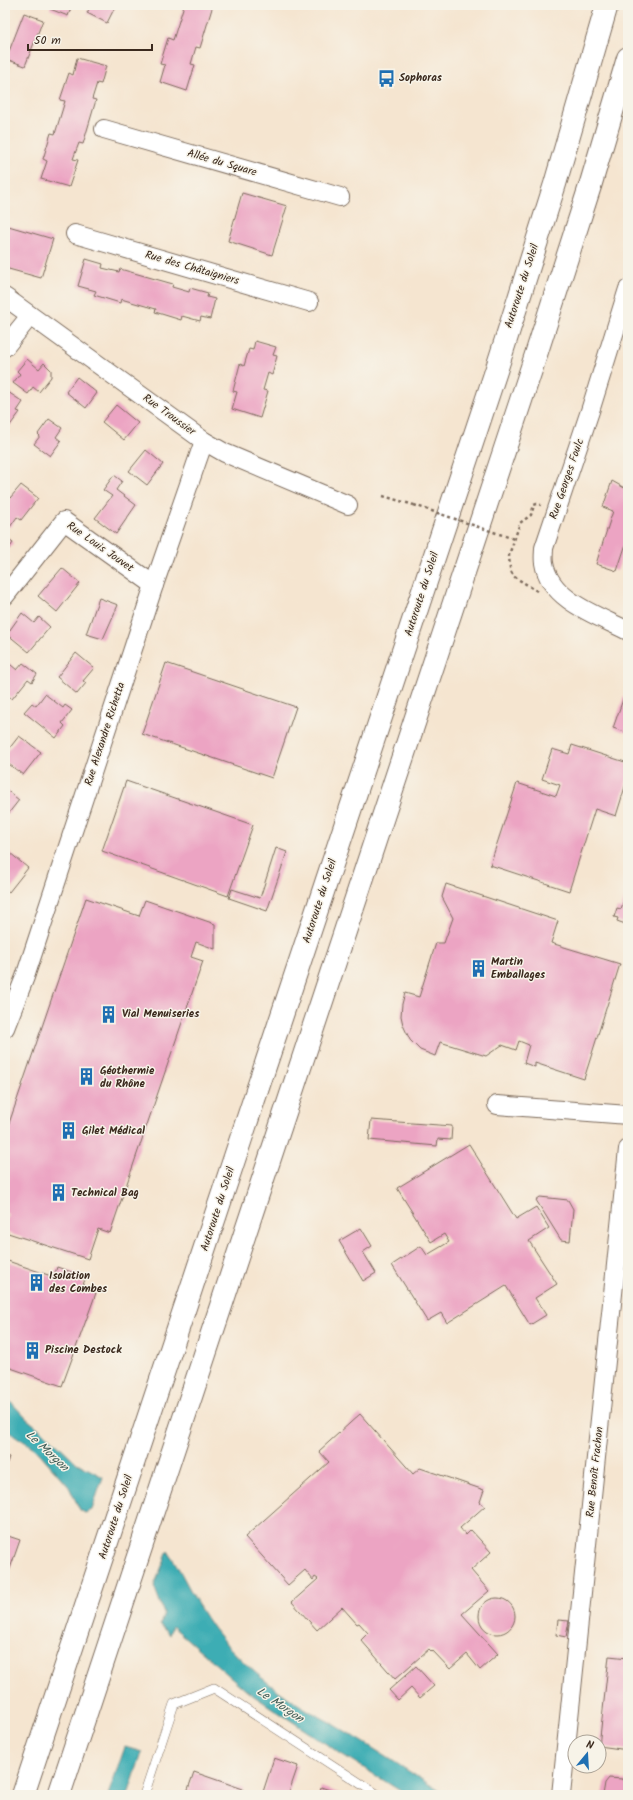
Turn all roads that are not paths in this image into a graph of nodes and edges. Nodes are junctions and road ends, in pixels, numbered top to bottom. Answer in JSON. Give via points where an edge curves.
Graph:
{"nodes":[{"id":1,"x":607,"y":5,"type":"edge"},
{"id":2,"x":628,"y":58,"type":"edge"},
{"id":3,"x":104,"y":129,"type":"dead end"},
{"id":4,"x":340,"y":197,"type":"dead end"},
{"id":5,"x":74,"y":234,"type":"dead end"},
{"id":6,"x":628,"y":289,"type":"edge"},
{"id":7,"x":5,"y":297,"type":"edge"},
{"id":8,"x":309,"y":302,"type":"dead end"},
{"id":9,"x":30,"y":316,"type":"junction"},
{"id":10,"x":5,"y":347,"type":"edge"},
{"id":11,"x":204,"y":441,"type":"junction"},
{"id":12,"x":348,"y":505,"type":"dead end"},
{"id":13,"x":154,"y":585,"type":"junction"},
{"id":14,"x":5,"y":596,"type":"edge"},
{"id":15,"x":628,"y":631,"type":"edge"},
{"id":16,"x":5,"y":1028,"type":"edge"},
{"id":17,"x":497,"y":1105,"type":"dead end"},
{"id":18,"x":628,"y":1116,"type":"edge"},
{"id":19,"x":628,"y":1149,"type":"edge"},
{"id":20,"x":23,"y":1795,"type":"edge"},
{"id":21,"x":59,"y":1795,"type":"edge"},
{"id":22,"x":144,"y":1795,"type":"edge"},
{"id":23,"x":378,"y":1795,"type":"edge"},
{"id":24,"x":562,"y":1795,"type":"edge"}],
"edges":[{"from":1,"to":20,"type":"highway","name":"Autoroute du Soleil","via":[[555,184],[496,371]]},
{"from":2,"to":21,"type":"highway","via":[[532,367]]},
{"from":3,"to":4,"type":"street","name":"Allée du Square"},
{"from":5,"to":8,"type":"street","name":"Rue des Châtaigniers"},
{"from":6,"to":15,"type":"street","name":"Rue Georges Foulc","via":[[544,548],[544,564],[558,590],[572,603]]},
{"from":7,"to":9,"type":"street","name":"Rue Troussier"},
{"from":9,"to":10,"type":"street"},
{"from":9,"to":11,"type":"street","name":"Rue Troussier"},
{"from":11,"to":12,"type":"street","name":"Rue Troussier","via":[[225,453]]},
{"from":11,"to":13,"type":"street","name":"Rue Alexandre Richetta"},
{"from":13,"to":14,"type":"street","name":"Rue Louis Jouvet","via":[[64,521]]},
{"from":13,"to":16,"type":"street","name":"Rue Alexandre Richetta","via":[[25,976]]},
{"from":17,"to":18,"type":"street"},
{"from":19,"to":24,"type":"street","name":"Rue Benoît Frachon"},
{"from":22,"to":23,"type":"lane","via":[[174,1704],[214,1688]]}]}
